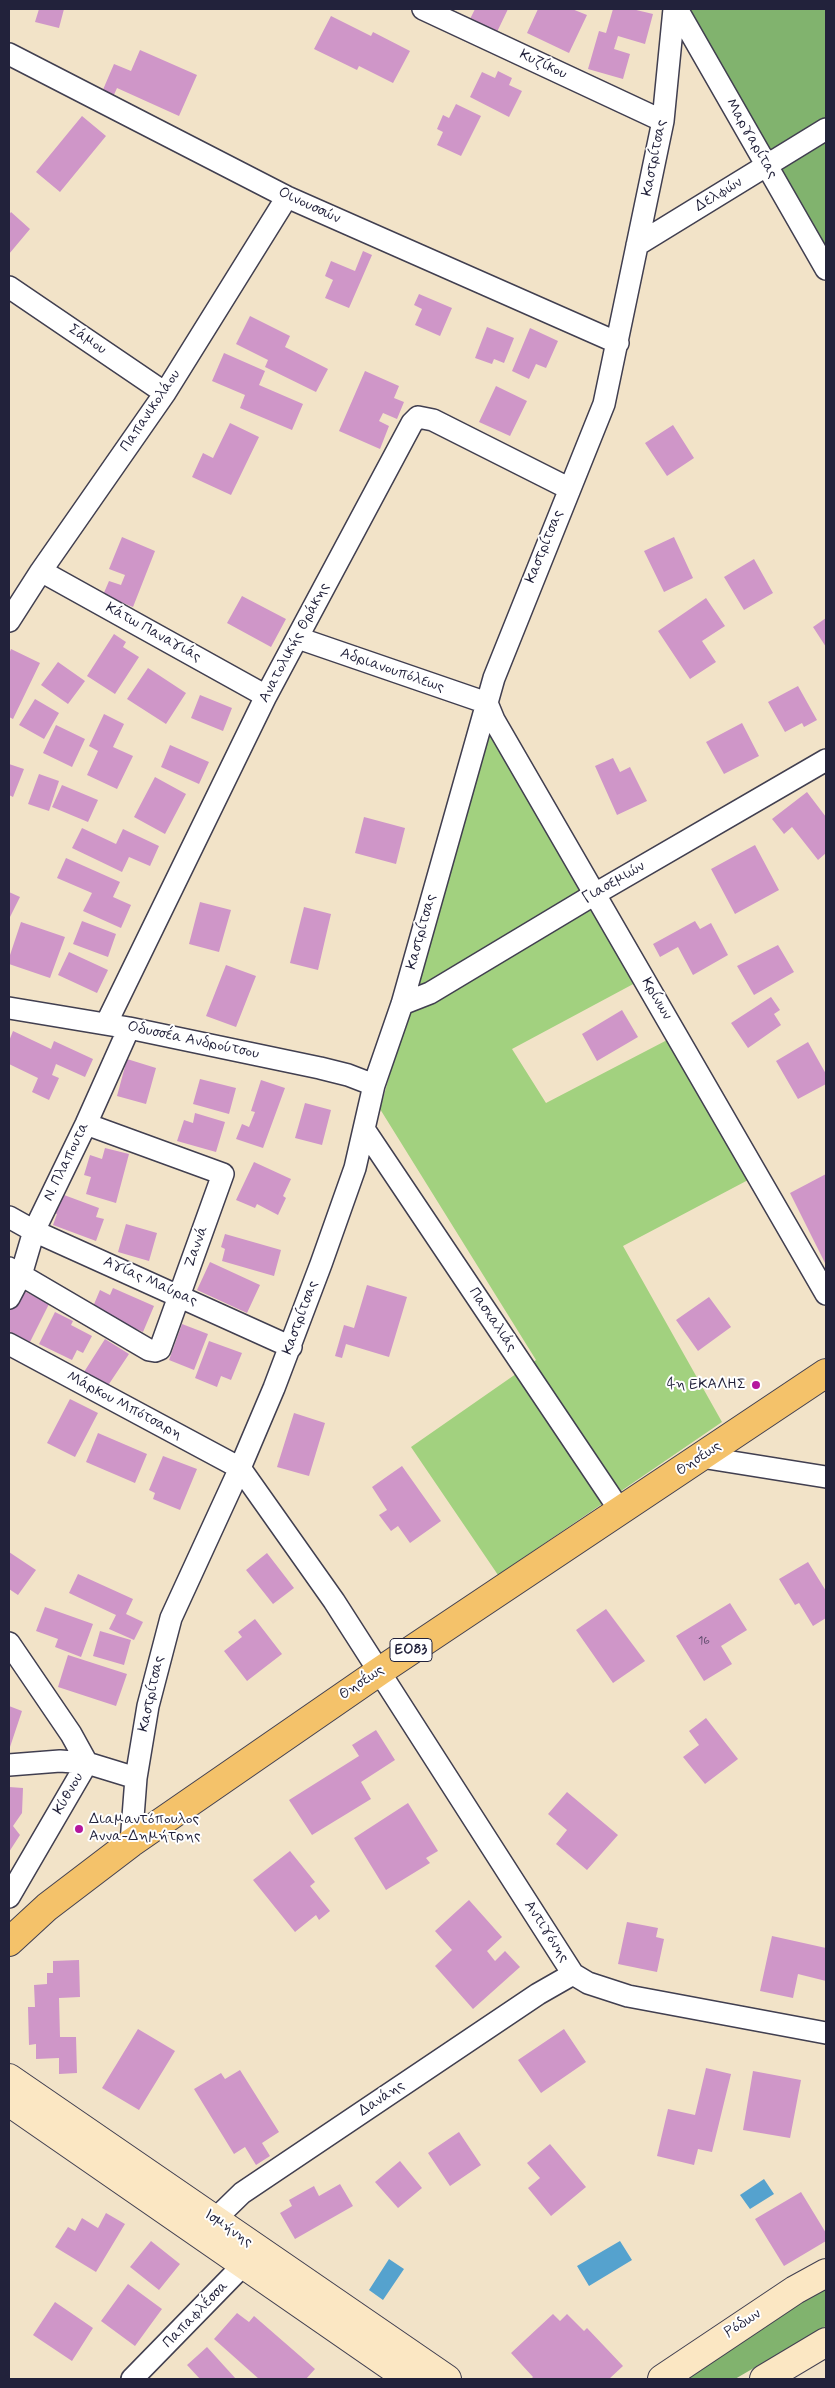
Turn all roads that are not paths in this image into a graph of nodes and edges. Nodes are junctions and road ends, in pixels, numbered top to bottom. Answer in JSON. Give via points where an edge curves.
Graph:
{"nodes":[{"id":1,"x":423,"y":9,"type":"edge"},
{"id":2,"x":676,"y":9,"type":"edge"},
{"id":3,"x":9,"y":54,"type":"edge"},
{"id":4,"x":663,"y":121,"type":"junction"},
{"id":5,"x":826,"y":129,"type":"edge"},
{"id":6,"x":766,"y":166,"type":"junction"},
{"id":7,"x":288,"y":197,"type":"junction"},
{"id":8,"x":637,"y":245,"type":"junction"},
{"id":9,"x":826,"y":270,"type":"edge"},
{"id":10,"x":9,"y":287,"type":"edge"},
{"id":11,"x":618,"y":343,"type":"junction"},
{"id":12,"x":165,"y":393,"type":"junction"},
{"id":13,"x":568,"y":488,"type":"junction"},
{"id":14,"x":41,"y":571,"type":"junction"},
{"id":15,"x":9,"y":621,"type":"edge"},
{"id":16,"x":298,"y":638,"type":"junction"},
{"id":17,"x":266,"y":696,"type":"junction"},
{"id":18,"x":487,"y":703,"type":"junction"},
{"id":19,"x":826,"y":760,"type":"edge"},
{"id":20,"x":595,"y":894,"type":"junction"},
{"id":21,"x":402,"y":1004,"type":"junction"},
{"id":22,"x":11,"y":1014,"type":"edge"},
{"id":23,"x":106,"y":1024,"type":"junction"},
{"id":24,"x":129,"y":1028,"type":"junction"},
{"id":25,"x":374,"y":1085,"type":"junction"},
{"id":26,"x":86,"y":1124,"type":"junction"},
{"id":27,"x":364,"y":1129,"type":"junction"},
{"id":28,"x":9,"y":1217,"type":"edge"},
{"id":29,"x":34,"y":1231,"type":"junction"},
{"id":30,"x":15,"y":1271,"type":"edge"},
{"id":31,"x":826,"y":1294,"type":"edge"},
{"id":32,"x":179,"y":1295,"type":"junction"},
{"id":33,"x":9,"y":1298,"type":"edge"},
{"id":34,"x":9,"y":1344,"type":"edge"},
{"id":35,"x":291,"y":1348,"type":"junction"},
{"id":36,"x":826,"y":1373,"type":"edge"},
{"id":37,"x":701,"y":1457,"type":"junction"},
{"id":38,"x":240,"y":1468,"type":"junction"},
{"id":39,"x":826,"y":1477,"type":"edge"},
{"id":40,"x":621,"y":1512,"type":"junction"},
{"id":41,"x":9,"y":1643,"type":"edge"},
{"id":42,"x":380,"y":1671,"type":"junction"},
{"id":43,"x":87,"y":1762,"type":"junction"},
{"id":44,"x":9,"y":1765,"type":"edge"},
{"id":45,"x":136,"y":1778,"type":"junction"},
{"id":46,"x":131,"y":1843,"type":"junction"},
{"id":47,"x":9,"y":1897,"type":"edge"},
{"id":48,"x":9,"y":1942,"type":"edge"},
{"id":49,"x":573,"y":1974,"type":"junction"},
{"id":50,"x":826,"y":2033,"type":"edge"},
{"id":51,"x":9,"y":2078,"type":"edge"},
{"id":52,"x":9,"y":2102,"type":"edge"},
{"id":53,"x":207,"y":2226,"type":"junction"},
{"id":54,"x":252,"y":2257,"type":"junction"},
{"id":55,"x":826,"y":2273,"type":"edge"},
{"id":56,"x":826,"y":2342,"type":"edge"},
{"id":57,"x":132,"y":2379,"type":"edge"},
{"id":58,"x":410,"y":2379,"type":"edge"},
{"id":59,"x":447,"y":2379,"type":"edge"},
{"id":60,"x":662,"y":2379,"type":"edge"},
{"id":61,"x":764,"y":2379,"type":"edge"}],
"edges":[{"from":1,"to":4,"type":"street","name":"Κυζίκου"},
{"from":2,"to":4,"type":"street","name":"Καστρίτσας"},
{"from":2,"to":6,"type":"street","name":"Μαργαρίτας"},
{"from":3,"to":7,"type":"street","name":"Οινουσσών"},
{"from":4,"to":8,"type":"street","name":"Καστρίτσας"},
{"from":5,"to":6,"type":"street","name":"Δελφών"},
{"from":6,"to":8,"type":"street","name":"Δελφών"},
{"from":6,"to":9,"type":"street","name":"Μαργαρίτας"},
{"from":7,"to":11,"type":"street","name":"Οινουσσών"},
{"from":7,"to":12,"type":"street","name":"Παπανικολάου"},
{"from":8,"to":11,"type":"street","name":"Καστρίτσας"},
{"from":10,"to":12,"type":"street","name":"Σάμου"},
{"from":11,"to":13,"type":"street","name":"Καστρίτσας","via":[[604,404]]},
{"from":12,"to":14,"type":"street","name":"Παπανικολάου"},
{"from":13,"to":16,"type":"street","name":"Ανατολικής Θράκης","via":[[433,420],[418,417]]},
{"from":13,"to":18,"type":"street","name":"Καστρίτσας","via":[[504,650]]},
{"from":14,"to":15,"type":"street","name":"Παπανικολάου"},
{"from":14,"to":17,"type":"street","name":"Κάτω Παναγιάς"},
{"from":16,"to":17,"type":"street","name":"Ανατολικής Θράκης"},
{"from":16,"to":18,"type":"street","name":"Αδριανουπόλεως"},
{"from":17,"to":23,"type":"street","name":"Ανατολικής Θράκης"},
{"from":18,"to":20,"type":"street","name":"Κρίνων"},
{"from":18,"to":21,"type":"street","name":"Καστρίτσας"},
{"from":19,"to":20,"type":"street","name":"Γιασεμιών"},
{"from":20,"to":21,"type":"street","name":"Γιασεμιών","via":[[430,993]]},
{"from":20,"to":31,"type":"street","name":"Κρίνων"},
{"from":21,"to":25,"type":"street","name":"Καστρίτσας"},
{"from":22,"to":23,"type":"street","name":"Οδυσσέα Ανδρούτσου"},
{"from":23,"to":24,"type":"street","name":"Οδυσσέα Ανδρούτσου"},
{"from":24,"to":25,"type":"street","name":"Οδυσσέα Ανδρούτσου","via":[[320,1068]]},
{"from":24,"to":26,"type":"street","name":"Ν. Πλαπουτα"},
{"from":25,"to":27,"type":"street","name":"Καστρίτσας"},
{"from":26,"to":29,"type":"street","name":"Ν. Πλαπουτα"},
{"from":26,"to":32,"type":"street","name":"Ζαννά","via":[[223,1174]]},
{"from":27,"to":35,"type":"street","name":"Καστρίτσας","via":[[355,1168]]},
{"from":27,"to":40,"type":"street","name":"Πασχαλιάς"},
{"from":28,"to":29,"type":"street","name":"Αγίας Μαύρας"},
{"from":29,"to":30,"type":"street","name":"Ν. Πλαπουτα"},
{"from":29,"to":32,"type":"street","name":"Αγίας Μαύρας"},
{"from":30,"to":32,"type":"street","name":"Ζαννά","via":[[155,1352],[160,1349]]},
{"from":30,"to":33,"type":"street","name":"Ν. Πλαπουτα"},
{"from":32,"to":35,"type":"street","name":"Αγίας Μαύρας"},
{"from":34,"to":38,"type":"street","name":"Μάρκου Μπότσαρη"},
{"from":35,"to":38,"type":"street","name":"Καστρίτσας"},
{"from":36,"to":37,"type":"main road","name":"Θησέως","number":"ΕΟ83"},
{"from":37,"to":39,"type":"street"},
{"from":37,"to":40,"type":"main road","name":"Θησέως","number":"ΕΟ83"},
{"from":38,"to":42,"type":"street","name":"Αντιγόνης"},
{"from":38,"to":45,"type":"street","name":"Καστρίτσας","via":[[170,1618],[148,1706]]},
{"from":40,"to":42,"type":"main road","name":"Θησέως","number":"ΕΟ83"},
{"from":41,"to":43,"type":"street","name":"Κύθνου"},
{"from":42,"to":46,"type":"main road","name":"Θησέως","number":"ΕΟ83"},
{"from":42,"to":49,"type":"street","name":"Αντιγόνης"},
{"from":43,"to":44,"type":"street","via":[[60,1760]]},
{"from":43,"to":45,"type":"street"},
{"from":43,"to":47,"type":"street","name":"Κύθνου"},
{"from":45,"to":46,"type":"street","name":"Καστρίτσας"},
{"from":46,"to":48,"type":"main road","name":"Θησέως","number":"ΕΟ83","via":[[55,1901]]},
{"from":49,"to":50,"type":"street","name":"Αντιγόνης","via":[[628,1996]]},
{"from":49,"to":53,"type":"street","name":"Δανάης","via":[[538,1994],[242,2193]]},
{"from":51,"to":53,"type":"street","name":"Ισμήνης"},
{"from":52,"to":53,"type":"street","name":"Ισμήνης"},
{"from":53,"to":54,"type":"street","name":"Ισμήνης"},
{"from":54,"to":57,"type":"street","name":"Παπαφλέσσα"},
{"from":54,"to":58,"type":"street","name":"Ισμήνης"},
{"from":54,"to":59,"type":"street","name":"Ισμήνης"},
{"from":55,"to":60,"type":"street","name":"Ρόδων"},
{"from":56,"to":61,"type":"street"}]}
